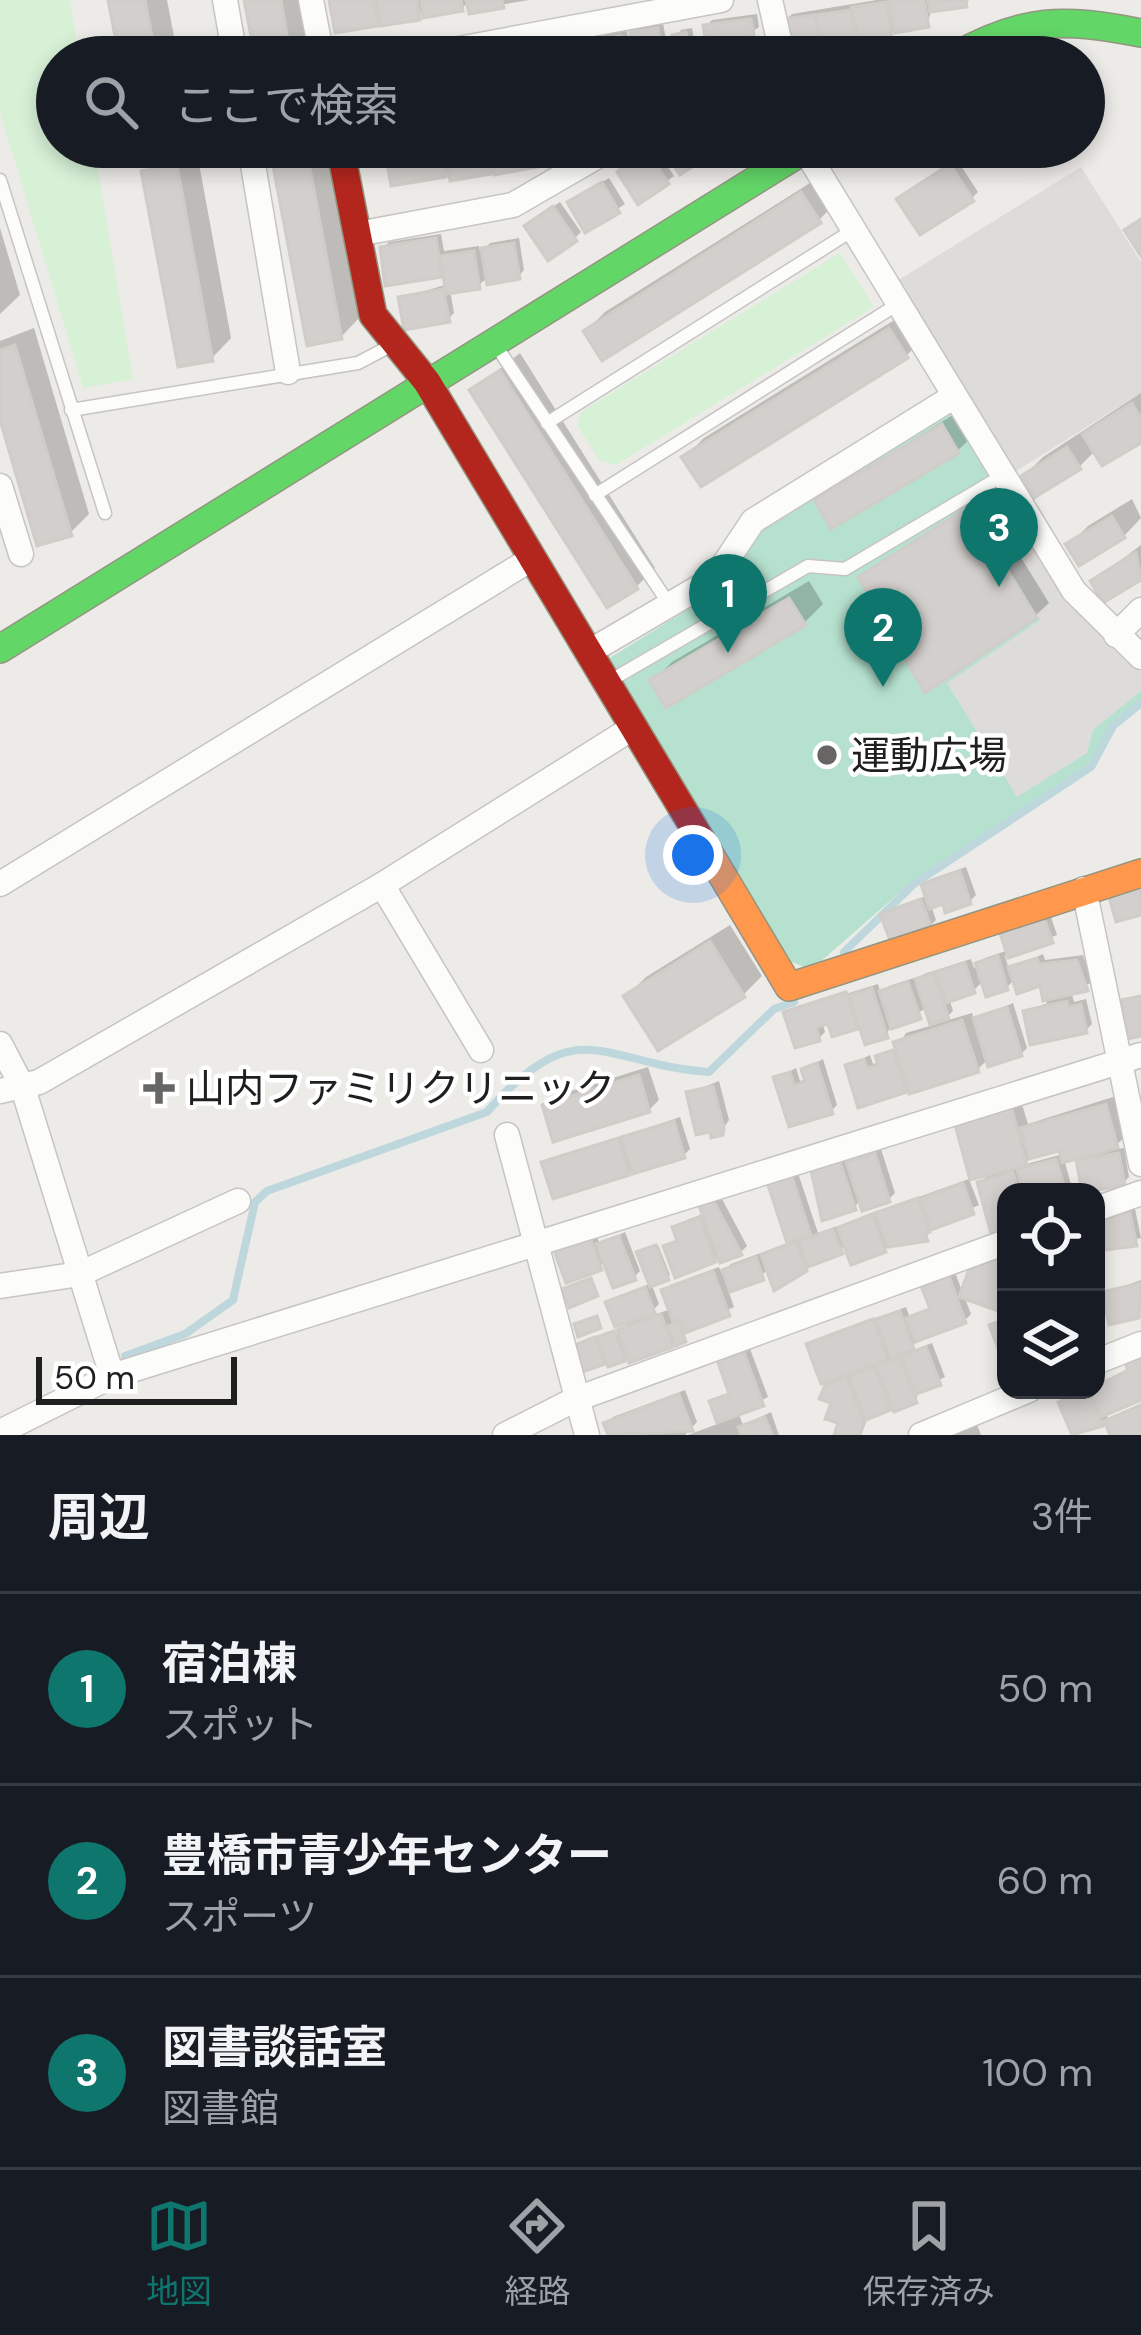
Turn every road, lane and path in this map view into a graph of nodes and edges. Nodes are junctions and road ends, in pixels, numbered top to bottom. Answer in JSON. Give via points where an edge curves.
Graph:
{"nodes":[{"id":1,"x":225,"y":0,"type":"edge"},
{"id":2,"x":311,"y":0,"type":"edge"},
{"id":3,"x":721,"y":0,"type":"edge"},
{"id":4,"x":770,"y":0,"type":"edge"},
{"id":5,"x":1141,"y":33,"type":"edge"},
{"id":6,"x":231,"y":36,"type":"edge"},
{"id":7,"x":318,"y":36,"type":"edge"},
{"id":8,"x":528,"y":36,"type":"edge"},
{"id":9,"x":778,"y":36,"type":"edge"},
{"id":10,"x":987,"y":36,"type":"edge"},
{"id":11,"x":254,"y":168,"type":"edge"},
{"id":12,"x":344,"y":168,"type":"edge"},
{"id":13,"x":577,"y":168,"type":"edge"},
{"id":14,"x":774,"y":168,"type":"edge"},
{"id":15,"x":818,"y":168,"type":"edge"},
{"id":16,"x":0,"y":180,"type":"edge"},
{"id":17,"x":853,"y":230,"type":"junction"},
{"id":18,"x":358,"y":234,"type":"junction"},
{"id":19,"x":898,"y":304,"type":"junction"},
{"id":20,"x":493,"y":341,"type":"junction"},
{"id":21,"x":395,"y":344,"type":"junction"},
{"id":22,"x":288,"y":372,"type":"junction"},
{"id":23,"x":427,"y":382,"type":"junction"},
{"id":24,"x":953,"y":397,"type":"junction"},
{"id":25,"x":71,"y":410,"type":"junction"},
{"id":26,"x":548,"y":423,"type":"junction"},
{"id":27,"x":1002,"y":476,"type":"junction"},
{"id":28,"x":0,"y":486,"type":"edge"},
{"id":29,"x":595,"y":495,"type":"junction"},
{"id":30,"x":105,"y":513,"type":"dead end"},
{"id":31,"x":21,"y":554,"type":"dead end"},
{"id":32,"x":533,"y":558,"type":"junction"},
{"id":33,"x":669,"y":605,"type":"junction"},
{"id":34,"x":1141,"y":610,"type":"edge"},
{"id":35,"x":1116,"y":635,"type":"junction"},
{"id":36,"x":0,"y":649,"type":"edge"},
{"id":37,"x":590,"y":652,"type":"junction"},
{"id":38,"x":1141,"y":656,"type":"edge"},
{"id":39,"x":607,"y":683,"type":"junction"},
{"id":40,"x":634,"y":727,"type":"junction"},
{"id":41,"x":1141,"y":873,"type":"edge"},
{"id":42,"x":0,"y":884,"type":"edge"},
{"id":43,"x":382,"y":885,"type":"junction"},
{"id":44,"x":1084,"y":890,"type":"junction"},
{"id":45,"x":0,"y":1044,"type":"edge"},
{"id":46,"x":482,"y":1050,"type":"dead end"},
{"id":47,"x":1129,"y":1059,"type":"edge"},
{"id":48,"x":11,"y":1089,"type":"edge"},
{"id":49,"x":507,"y":1135,"type":"dead end"},
{"id":50,"x":1141,"y":1164,"type":"edge"},
{"id":51,"x":1141,"y":1193,"type":"edge"},
{"id":52,"x":238,"y":1201,"type":"dead end"},
{"id":53,"x":1105,"y":1206,"type":"edge"},
{"id":54,"x":997,"y":1245,"type":"edge"},
{"id":55,"x":534,"y":1246,"type":"junction"},
{"id":56,"x":80,"y":1274,"type":"junction"},
{"id":57,"x":0,"y":1286,"type":"edge"},
{"id":58,"x":1141,"y":1344,"type":"edge"},
{"id":59,"x":1105,"y":1358,"type":"edge"},
{"id":60,"x":112,"y":1376,"type":"junction"},
{"id":61,"x":1007,"y":1399,"type":"edge"},
{"id":62,"x":574,"y":1400,"type":"junction"},
{"id":63,"x":0,"y":1432,"type":"edge"},
{"id":64,"x":505,"y":1435,"type":"edge"},
{"id":65,"x":587,"y":1435,"type":"edge"},
{"id":66,"x":921,"y":1435,"type":"edge"}],
"edges":[{"from":1,"to":6,"type":"street"},
{"from":2,"to":7,"type":"street"},
{"from":3,"to":8,"type":"street"},
{"from":4,"to":9,"type":"street"},
{"from":5,"to":10,"type":"street","via":[[1051,19]]},
{"from":11,"to":22,"type":"street"},
{"from":12,"to":18,"type":"street"},
{"from":13,"to":18,"type":"street","via":[[513,206]]},
{"from":14,"to":20,"type":"street"},
{"from":15,"to":17,"type":"street"},
{"from":16,"to":25,"type":"lane"},
{"from":17,"to":19,"type":"street"},
{"from":17,"to":26,"type":"lane"},
{"from":18,"to":21,"type":"street","via":[[373,315]]},
{"from":19,"to":24,"type":"street"},
{"from":19,"to":29,"type":"lane"},
{"from":20,"to":23,"type":"street"},
{"from":20,"to":26,"type":"lane"},
{"from":21,"to":22,"type":"lane","via":[[358,363]]},
{"from":21,"to":23,"type":"street"},
{"from":22,"to":25,"type":"lane"},
{"from":23,"to":32,"type":"street"},
{"from":23,"to":36,"type":"street"},
{"from":24,"to":27,"type":"street"},
{"from":24,"to":33,"type":"street","via":[[753,520],[715,578]]},
{"from":25,"to":30,"type":"lane"},
{"from":26,"to":29,"type":"lane"},
{"from":27,"to":35,"type":"street","via":[[1074,591]]},
{"from":27,"to":39,"type":"lane","via":[[845,569],[808,566]]},
{"from":28,"to":31,"type":"street"},
{"from":29,"to":33,"type":"lane"},
{"from":32,"to":37,"type":"street"},
{"from":32,"to":42,"type":"street"},
{"from":33,"to":37,"type":"street"},
{"from":34,"to":35,"type":"street"},
{"from":35,"to":38,"type":"street"},
{"from":37,"to":39,"type":"street"},
{"from":39,"to":40,"type":"street"},
{"from":40,"to":43,"type":"street"},
{"from":40,"to":44,"type":"street","via":[[789,986]]},
{"from":41,"to":44,"type":"street"},
{"from":43,"to":46,"type":"street"},
{"from":43,"to":48,"type":"street"},
{"from":44,"to":47,"type":"street"},
{"from":45,"to":48,"type":"street"},
{"from":47,"to":50,"type":"street"},
{"from":47,"to":55,"type":"street"},
{"from":48,"to":56,"type":"street"},
{"from":49,"to":55,"type":"street"},
{"from":51,"to":53,"type":"street"},
{"from":52,"to":56,"type":"street"},
{"from":54,"to":62,"type":"street"},
{"from":55,"to":60,"type":"street"},
{"from":55,"to":62,"type":"street"},
{"from":56,"to":57,"type":"street"},
{"from":56,"to":60,"type":"street"},
{"from":58,"to":59,"type":"street"},
{"from":60,"to":63,"type":"street"},
{"from":61,"to":66,"type":"street"},
{"from":62,"to":64,"type":"street"},
{"from":62,"to":65,"type":"street"}]}
